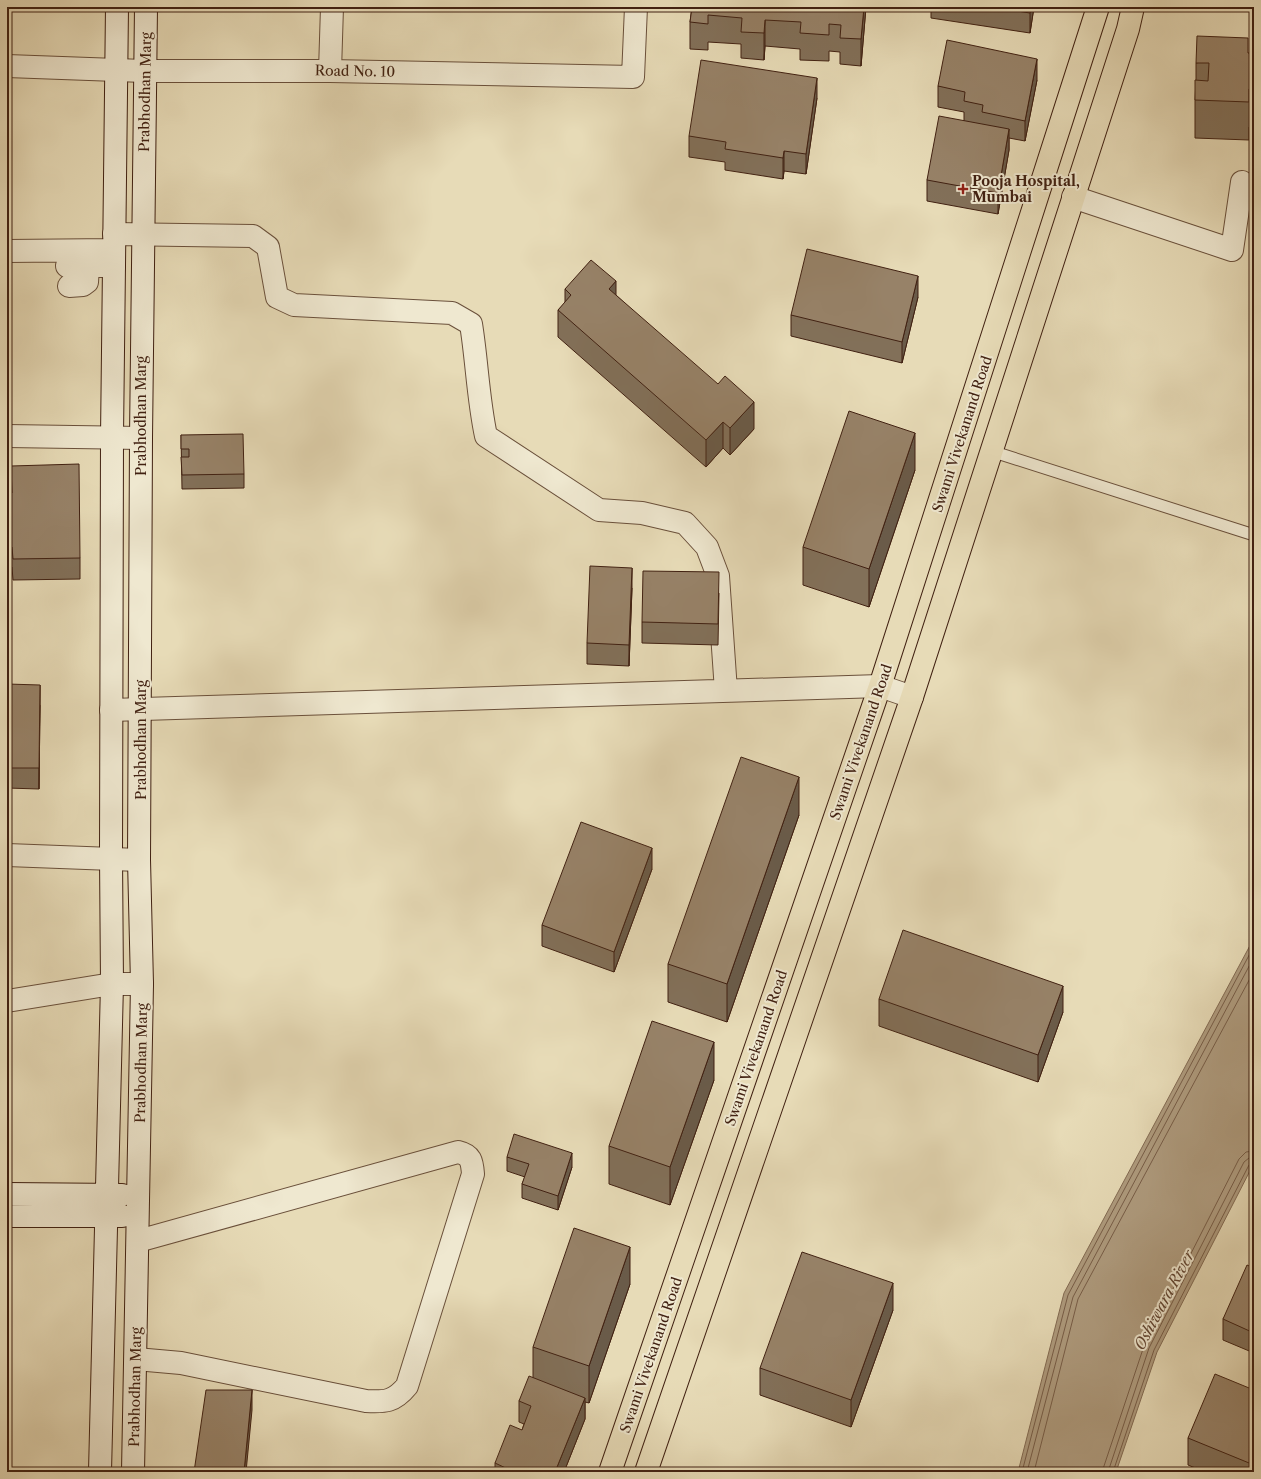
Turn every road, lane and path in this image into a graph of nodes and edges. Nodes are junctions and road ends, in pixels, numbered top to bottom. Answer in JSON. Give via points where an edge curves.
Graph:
{"nodes":[{"id":1,"x":117,"y":7,"type":"edge"},
{"id":2,"x":146,"y":7,"type":"edge"},
{"id":3,"x":332,"y":7,"type":"edge"},
{"id":4,"x":636,"y":7,"type":"edge"},
{"id":5,"x":1098,"y":7,"type":"edge"},
{"id":6,"x":1133,"y":7,"type":"edge"},
{"id":7,"x":7,"y":66,"type":"edge"},
{"id":8,"x":116,"y":70,"type":"junction"},
{"id":9,"x":144,"y":71,"type":"junction"},
{"id":10,"x":330,"y":71,"type":"junction"},
{"id":11,"x":1062,"y":124,"type":"junction"},
{"id":12,"x":1093,"y":135,"type":"junction"},
{"id":13,"x":1242,"y":182,"type":"dead end"},
{"id":14,"x":1073,"y":197,"type":"junction"},
{"id":15,"x":143,"y":234,"type":"junction"},
{"id":16,"x":114,"y":250,"type":"junction"},
{"id":17,"x":7,"y":251,"type":"edge"},
{"id":18,"x":7,"y":265,"type":"edge"},
{"id":19,"x":88,"y":266,"type":"junction"},
{"id":20,"x":68,"y":286,"type":"dead end"},
{"id":21,"x":7,"y":436,"type":"edge"},
{"id":22,"x":112,"y":437,"type":"junction"},
{"id":23,"x":141,"y":438,"type":"junction"},
{"id":24,"x":991,"y":451,"type":"junction"},
{"id":25,"x":1254,"y":535,"type":"edge"},
{"id":26,"x":880,"y":686,"type":"junction"},
{"id":27,"x":726,"y":691,"type":"junction"},
{"id":28,"x":912,"y":697,"type":"junction"},
{"id":29,"x":111,"y":710,"type":"junction"},
{"id":30,"x":141,"y":710,"type":"junction"},
{"id":31,"x":7,"y":855,"type":"edge"},
{"id":32,"x":111,"y":857,"type":"junction"},
{"id":33,"x":139,"y":860,"type":"junction"},
{"id":34,"x":112,"y":984,"type":"junction"},
{"id":35,"x":142,"y":984,"type":"junction"},
{"id":36,"x":7,"y":1001,"type":"edge"},
{"id":37,"x":7,"y":1194,"type":"edge"},
{"id":38,"x":108,"y":1195,"type":"junction"},
{"id":39,"x":139,"y":1206,"type":"junction"},
{"id":40,"x":7,"y":1216,"type":"edge"},
{"id":41,"x":108,"y":1216,"type":"junction"},
{"id":42,"x":138,"y":1241,"type":"junction"},
{"id":43,"x":136,"y":1359,"type":"junction"},
{"id":44,"x":100,"y":1472,"type":"edge"},
{"id":45,"x":133,"y":1472,"type":"edge"},
{"id":46,"x":610,"y":1472,"type":"edge"},
{"id":47,"x":646,"y":1472,"type":"edge"}],
"edges":[{"from":1,"to":8,"type":"street"},
{"from":2,"to":9,"type":"street","name":"Prabhodhan Marg"},
{"from":3,"to":10,"type":"street"},
{"from":4,"to":10,"type":"street","name":"Road No. 10","via":[[633,77]]},
{"from":5,"to":11,"type":"main road","name":"Swami Vivekanand Road"},
{"from":6,"to":12,"type":"main road"},
{"from":7,"to":8,"type":"street","name":"Road No. 10"},
{"from":8,"to":9,"type":"street","name":"Road No. 10"},
{"from":8,"to":16,"type":"street"},
{"from":9,"to":10,"type":"street","name":"Road No. 10"},
{"from":9,"to":15,"type":"street","name":"Prabhodhan Marg"},
{"from":11,"to":12,"type":"main road"},
{"from":11,"to":26,"type":"main road","name":"Swami Vivekanand Road"},
{"from":12,"to":14,"type":"main road"},
{"from":13,"to":14,"type":"street","via":[[1232,250]]},
{"from":14,"to":24,"type":"main road"},
{"from":15,"to":16,"type":"street"},
{"from":15,"to":23,"type":"street","name":"Prabhodhan Marg"},
{"from":15,"to":27,"type":"street","via":[[253,236],[268,247],[277,297],[294,305],[452,313],[471,324],[479,400],[486,436],[599,510],[642,513],[685,523],[707,548],[718,576]]},
{"from":16,"to":17,"type":"street"},
{"from":16,"to":19,"type":"street"},
{"from":16,"to":22,"type":"street"},
{"from":18,"to":19,"type":"street"},
{"from":19,"to":20,"type":"street","via":[[87,282],[83,285]]},
{"from":21,"to":22,"type":"street"},
{"from":22,"to":23,"type":"street"},
{"from":22,"to":29,"type":"street"},
{"from":23,"to":30,"type":"street","name":"Prabhodhan Marg"},
{"from":24,"to":25,"type":"lane"},
{"from":24,"to":28,"type":"main road"},
{"from":26,"to":27,"type":"street"},
{"from":26,"to":28,"type":"street"},
{"from":26,"to":46,"type":"main road","name":"Swami Vivekanand Road"},
{"from":27,"to":30,"type":"street"},
{"from":28,"to":47,"type":"main road"},
{"from":29,"to":30,"type":"street"},
{"from":29,"to":32,"type":"street"},
{"from":30,"to":33,"type":"street","name":"Prabhodhan Marg"},
{"from":31,"to":32,"type":"street"},
{"from":32,"to":33,"type":"street"},
{"from":32,"to":34,"type":"street"},
{"from":33,"to":35,"type":"street","name":"Prabhodhan Marg"},
{"from":34,"to":35,"type":"street"},
{"from":34,"to":36,"type":"street"},
{"from":34,"to":38,"type":"street"},
{"from":35,"to":39,"type":"street","name":"Prabhodhan Marg"},
{"from":37,"to":38,"type":"street"},
{"from":38,"to":39,"type":"street"},
{"from":38,"to":41,"type":"street"},
{"from":39,"to":41,"type":"street"},
{"from":39,"to":42,"type":"street","name":"Prabhodhan Marg"},
{"from":40,"to":41,"type":"street"},
{"from":41,"to":44,"type":"street"},
{"from":42,"to":43,"type":"street","name":"Prabhodhan Marg"},
{"from":42,"to":43,"type":"street","via":[[458,1152],[466,1154],[471,1159],[471,1182],[407,1386],[400,1395],[385,1402],[366,1401],[181,1363]]},
{"from":43,"to":45,"type":"street","name":"Prabhodhan Marg"}]}
